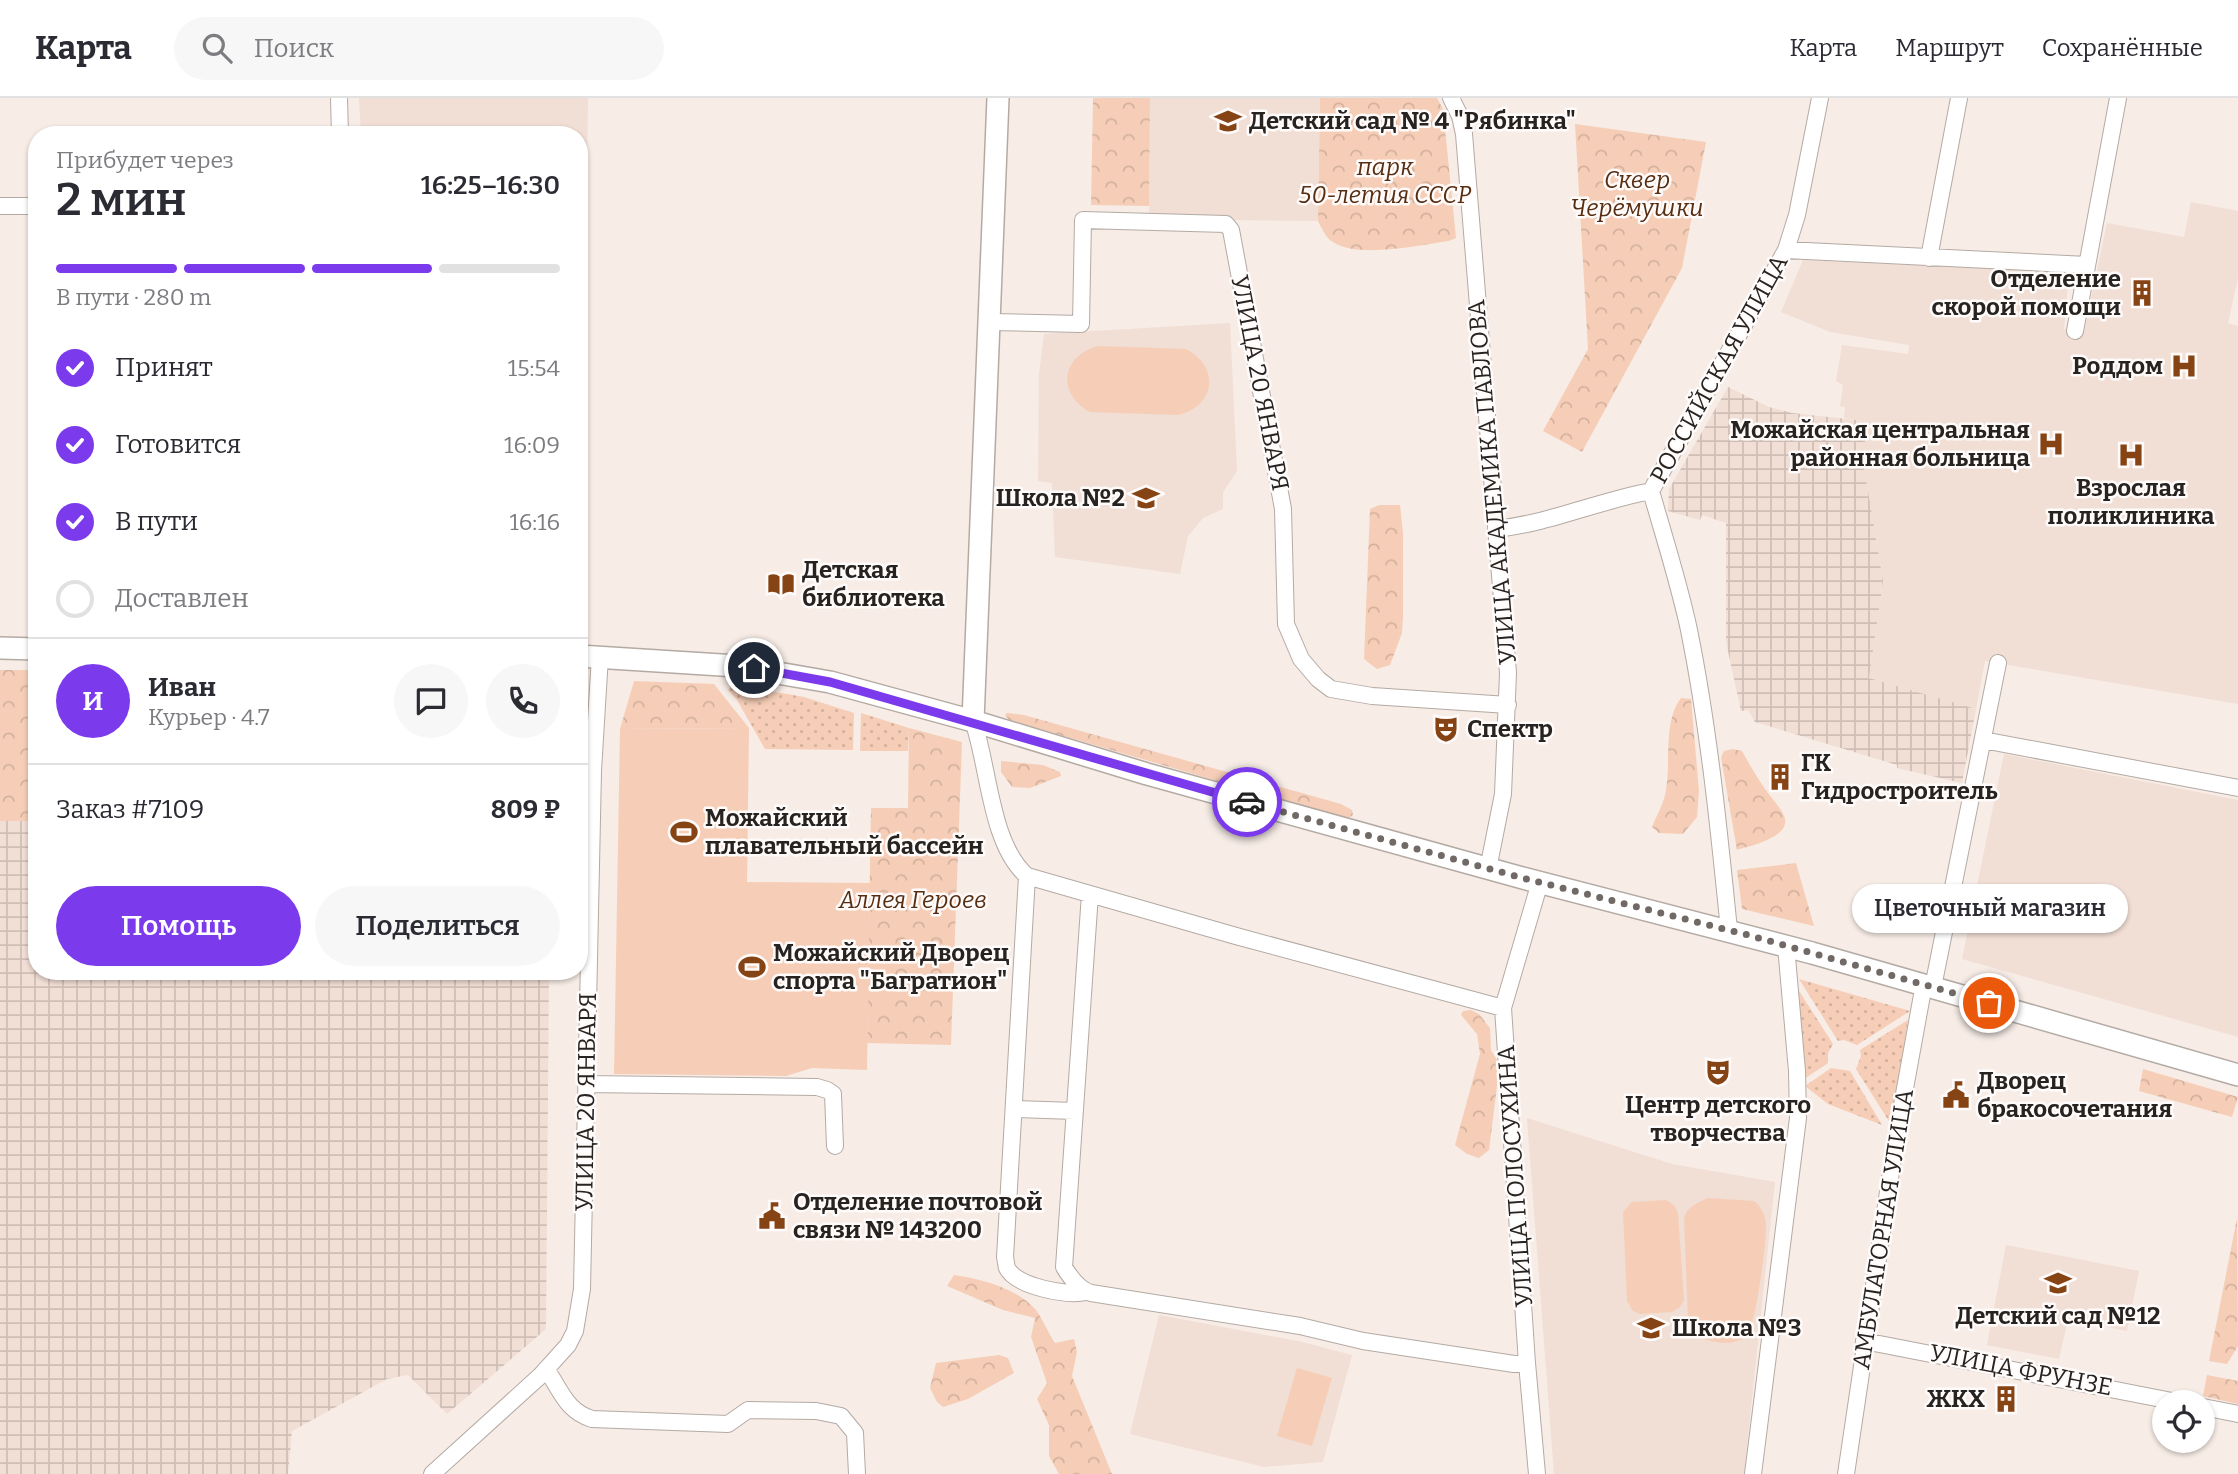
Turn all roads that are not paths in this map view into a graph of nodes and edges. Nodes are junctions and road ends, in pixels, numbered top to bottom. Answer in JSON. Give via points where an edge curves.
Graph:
{"nodes":[{"id":1,"x":340,"y":98,"type":"edge"},
{"id":2,"x":998,"y":98,"type":"edge"},
{"id":3,"x":1451,"y":98,"type":"edge"},
{"id":4,"x":1820,"y":98,"type":"edge"},
{"id":5,"x":1959,"y":98,"type":"edge"},
{"id":6,"x":2118,"y":98,"type":"edge"},
{"id":7,"x":340,"y":126,"type":"edge"},
{"id":8,"x":0,"y":206,"type":"edge"},
{"id":9,"x":28,"y":206,"type":"edge"},
{"id":10,"x":1786,"y":250,"type":"junction"},
{"id":11,"x":1929,"y":258,"type":"junction"},
{"id":12,"x":2087,"y":265,"type":"junction"},
{"id":13,"x":990,"y":322,"type":"junction"},
{"id":14,"x":2075,"y":331,"type":"dead end"},
{"id":15,"x":1651,"y":491,"type":"junction"},
{"id":16,"x":1496,"y":529,"type":"junction"},
{"id":17,"x":0,"y":648,"type":"edge"},
{"id":18,"x":28,"y":649,"type":"edge"},
{"id":19,"x":590,"y":656,"type":"edge"},
{"id":20,"x":1998,"y":663,"type":"dead end"},
{"id":21,"x":1508,"y":705,"type":"junction"},
{"id":22,"x":973,"y":722,"type":"junction"},
{"id":23,"x":1983,"y":740,"type":"junction"},
{"id":24,"x":2238,"y":788,"type":"edge"},
{"id":25,"x":1488,"y":869,"type":"junction"},
{"id":26,"x":1027,"y":876,"type":"junction"},
{"id":27,"x":1539,"y":882,"type":"junction"},
{"id":28,"x":1090,"y":894,"type":"junction"},
{"id":29,"x":1730,"y":930,"type":"junction"},
{"id":30,"x":1786,"y":946,"type":"junction"},
{"id":31,"x":1928,"y":985,"type":"junction"},
{"id":32,"x":1503,"y":1008,"type":"junction"},
{"id":33,"x":2238,"y":1075,"type":"edge"},
{"id":34,"x":586,"y":1084,"type":"junction"},
{"id":35,"x":1014,"y":1109,"type":"junction"},
{"id":36,"x":1075,"y":1111,"type":"junction"},
{"id":37,"x":835,"y":1146,"type":"dead end"},
{"id":38,"x":1086,"y":1292,"type":"junction"},
{"id":39,"x":1864,"y":1341,"type":"junction"},
{"id":40,"x":1527,"y":1363,"type":"junction"},
{"id":41,"x":546,"y":1369,"type":"junction"},
{"id":42,"x":2152,"y":1397,"type":"edge"},
{"id":43,"x":2215,"y":1409,"type":"edge"},
{"id":44,"x":2238,"y":1414,"type":"edge"},
{"id":45,"x":432,"y":1474,"type":"edge"},
{"id":46,"x":857,"y":1474,"type":"edge"},
{"id":47,"x":1537,"y":1474,"type":"edge"},
{"id":48,"x":1754,"y":1474,"type":"edge"},
{"id":49,"x":1846,"y":1474,"type":"edge"}],
"edges":[{"from":1,"to":7,"type":"street"},
{"from":2,"to":13,"type":"main road"},
{"from":3,"to":16,"type":"street","name":"УЛИЦА АКАДЕМИКА ПАВЛОВА","via":[[1464,134]]},
{"from":4,"to":10,"type":"street","name":"РОССИЙСКАЯ УЛИЦА"},
{"from":5,"to":11,"type":"street"},
{"from":6,"to":12,"type":"street"},
{"from":8,"to":9,"type":"street"},
{"from":10,"to":11,"type":"street"},
{"from":10,"to":15,"type":"street","name":"РОССИЙСКАЯ УЛИЦА"},
{"from":11,"to":12,"type":"street"},
{"from":12,"to":14,"type":"street"},
{"from":13,"to":21,"type":"street","name":"УЛИЦА 20 ЯНВАРЯ","via":[[1080,324],[1083,220],[1226,224],[1231,230],[1283,509],[1286,624],[1301,659],[1331,689]]},
{"from":13,"to":22,"type":"main road"},
{"from":15,"to":16,"type":"street","via":[[1538,523]]},
{"from":15,"to":29,"type":"street","name":"РОССИЙСКАЯ УЛИЦА","via":[[1699,682]]},
{"from":16,"to":21,"type":"street","name":"УЛИЦА АКАДЕМИКА ПАВЛОВА"},
{"from":17,"to":18,"type":"main road"},
{"from":19,"to":22,"type":"main road","via":[[703,662],[798,675]]},
{"from":19,"to":34,"type":"street","name":"УЛИЦА 20 ЯНВАРЯ","via":[[593,771]]},
{"from":20,"to":23,"type":"street","name":"АМБУЛАТОРНАЯ УЛИЦА"},
{"from":21,"to":25,"type":"street","name":"УЛИЦА АКАДЕМИКА ПАВЛОВА","via":[[1503,794]]},
{"from":22,"to":25,"type":"main road"},
{"from":22,"to":26,"type":"street","via":[[998,823]]},
{"from":23,"to":24,"type":"street"},
{"from":23,"to":31,"type":"street","name":"АМБУЛАТОРНАЯ УЛИЦА"},
{"from":25,"to":27,"type":"main road"},
{"from":26,"to":28,"type":"street"},
{"from":26,"to":35,"type":"street"},
{"from":27,"to":29,"type":"main road"},
{"from":27,"to":32,"type":"street","name":"УЛИЦА ПОЛОСУХИНА"},
{"from":28,"to":32,"type":"street"},
{"from":28,"to":36,"type":"street"},
{"from":29,"to":30,"type":"main road"},
{"from":30,"to":31,"type":"main road"},
{"from":30,"to":48,"type":"street","via":[[1798,1118]]},
{"from":31,"to":33,"type":"main road"},
{"from":31,"to":39,"type":"street","name":"АМБУЛАТОРНАЯ УЛИЦА"},
{"from":32,"to":40,"type":"street","name":"УЛИЦА ПОЛОСУХИНА"},
{"from":34,"to":37,"type":"street","via":[[817,1087],[832,1094]]},
{"from":34,"to":41,"type":"street","name":"УЛИЦА 20 ЯНВАРЯ","via":[[579,1313],[568,1346]]},
{"from":35,"to":36,"type":"street"},
{"from":35,"to":38,"type":"street","via":[[1008,1269],[1018,1279],[1048,1290]]},
{"from":36,"to":38,"type":"street","via":[[1064,1267]]},
{"from":38,"to":40,"type":"street"},
{"from":39,"to":42,"type":"street","name":"УЛИЦА ФРУНЗЕ"},
{"from":39,"to":49,"type":"street","name":"АМБУЛАТОРНАЯ УЛИЦА"},
{"from":40,"to":47,"type":"street","name":"УЛИЦА ПОЛОСУХИНА"},
{"from":41,"to":45,"type":"street","name":"УЛИЦА 20 ЯНВАРЯ"},
{"from":41,"to":46,"type":"street","via":[[572,1410],[592,1419],[728,1424],[748,1410],[841,1416],[855,1433]]},
{"from":43,"to":44,"type":"street"}]}
